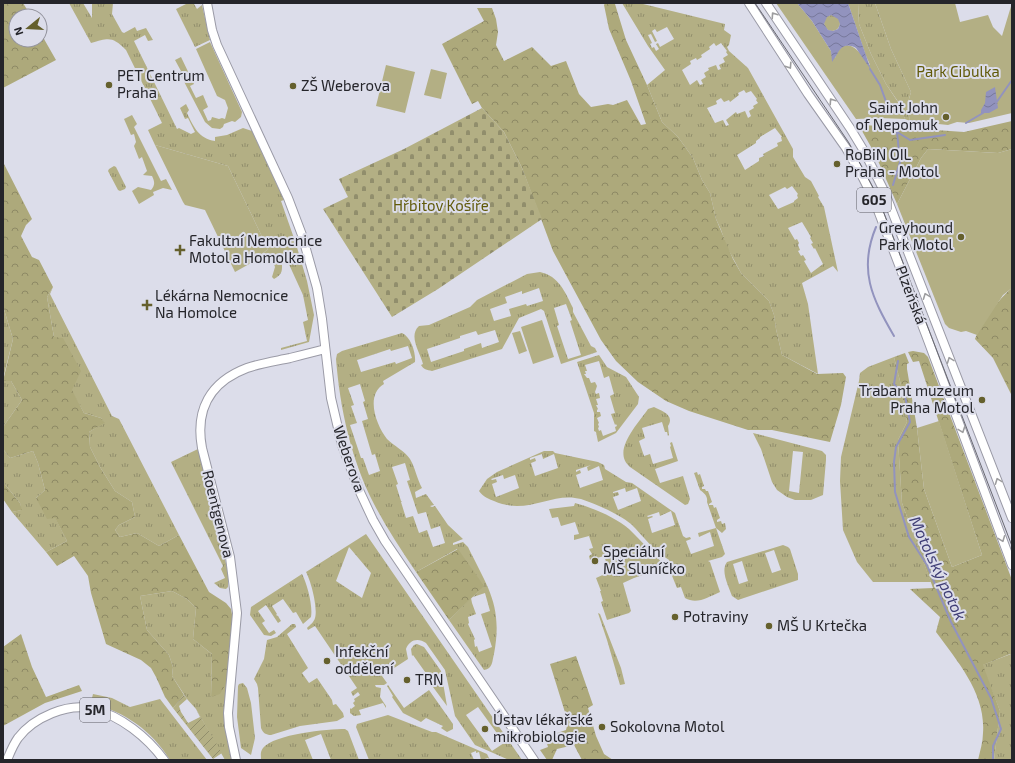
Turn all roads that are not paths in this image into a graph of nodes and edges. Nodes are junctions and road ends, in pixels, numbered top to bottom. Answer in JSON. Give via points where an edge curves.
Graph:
{"nodes":[{"id":1,"x":208,"y":3,"type":"edge"},
{"id":2,"x":749,"y":3,"type":"edge"},
{"id":3,"x":766,"y":3,"type":"edge"},
{"id":4,"x":326,"y":349,"type":"junction"},
{"id":5,"x":1012,"y":518,"type":"edge"},
{"id":6,"x":1012,"y":565,"type":"edge"},
{"id":7,"x":7,"y":760,"type":"edge"},
{"id":8,"x":164,"y":760,"type":"edge"},
{"id":9,"x":236,"y":760,"type":"edge"},
{"id":10,"x":534,"y":760,"type":"edge"}],
"edges":[{"from":1,"to":4,"type":"main road","name":"Weberova","via":[[217,45],[288,198],[302,235],[317,288]]},
{"from":2,"to":6,"type":"main road","name":"Plzeňská","number":"605","one_way":true,"via":[[846,148],[874,200]]},
{"from":5,"to":3,"type":"main road","name":"Plzeňská","number":"605","one_way":true,"via":[[885,193],[850,128]]},
{"from":4,"to":9,"type":"main road","name":"Roentgenova","via":[[248,368],[233,375],[211,394],[200,420],[200,439],[230,557],[234,586],[237,622],[228,713]]},
{"from":4,"to":10,"type":"main road","name":"Weberova","via":[[331,398],[342,445],[373,520]]},
{"from":7,"to":8,"type":"main road","number":"5M","via":[[18,738],[40,720],[56,712],[83,708],[92,709],[127,724],[154,747]]}]}
